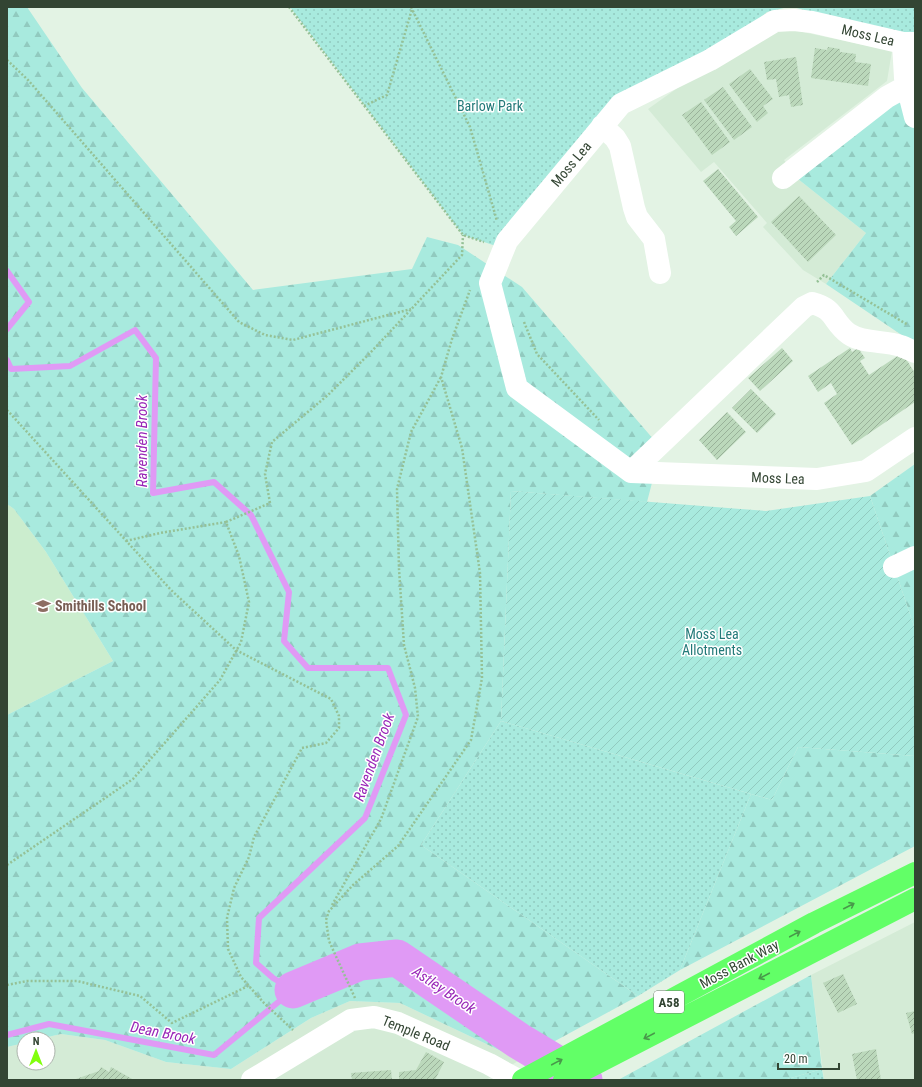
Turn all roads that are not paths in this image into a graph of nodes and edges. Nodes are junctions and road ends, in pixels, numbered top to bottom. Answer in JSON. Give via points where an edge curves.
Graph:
{"nodes":[{"id":1,"x":909,"y":43,"type":"edge"},
{"id":2,"x":907,"y":86,"type":"junction"},
{"id":3,"x":915,"y":117,"type":"edge"},
{"id":4,"x":602,"y":126,"type":"junction"},
{"id":5,"x":783,"y":178,"type":"dead end"},
{"id":6,"x":660,"y":273,"type":"dead end"},
{"id":7,"x":915,"y":352,"type":"edge"},
{"id":8,"x":915,"y":438,"type":"edge"},
{"id":9,"x":630,"y":472,"type":"junction"},
{"id":10,"x":915,"y":557,"type":"edge"},
{"id":11,"x":894,"y":567,"type":"dead end"},
{"id":12,"x":915,"y":873,"type":"edge"},
{"id":13,"x":915,"y":899,"type":"edge"},
{"id":14,"x":252,"y":1080,"type":"edge"},
{"id":15,"x":518,"y":1080,"type":"edge"},
{"id":16,"x":523,"y":1080,"type":"edge"},
{"id":17,"x":564,"y":1080,"type":"edge"}],
"edges":[{"from":1,"to":2,"type":"street"},
{"from":1,"to":4,"type":"street","name":"Moss Lea","via":[[812,22],[775,21],[710,60],[621,104]]},
{"from":2,"to":3,"type":"street"},
{"from":2,"to":5,"type":"street","via":[[887,97]]},
{"from":4,"to":6,"type":"street","via":[[616,138],[620,146],[634,208],[637,217],[654,239]]},
{"from":4,"to":9,"type":"street","name":"Moss Lea","via":[[507,241],[490,283],[517,388]]},
{"from":7,"to":9,"type":"street","via":[[900,346],[859,339],[839,325],[829,309],[812,303],[798,312]]},
{"from":8,"to":9,"type":"street","name":"Moss Lea","via":[[866,471],[817,479]]},
{"from":10,"to":11,"type":"street"},
{"from":16,"to":12,"type":"highway","name":"Moss Bank Way","number":"A58","one_way":true,"via":[[814,923]]},
{"from":13,"to":17,"type":"highway","name":"Moss Bank Way","number":"A58","one_way":true},
{"from":14,"to":15,"type":"street","name":"Temple Road","via":[[351,1020],[374,1017],[398,1023],[489,1064]]}]}
